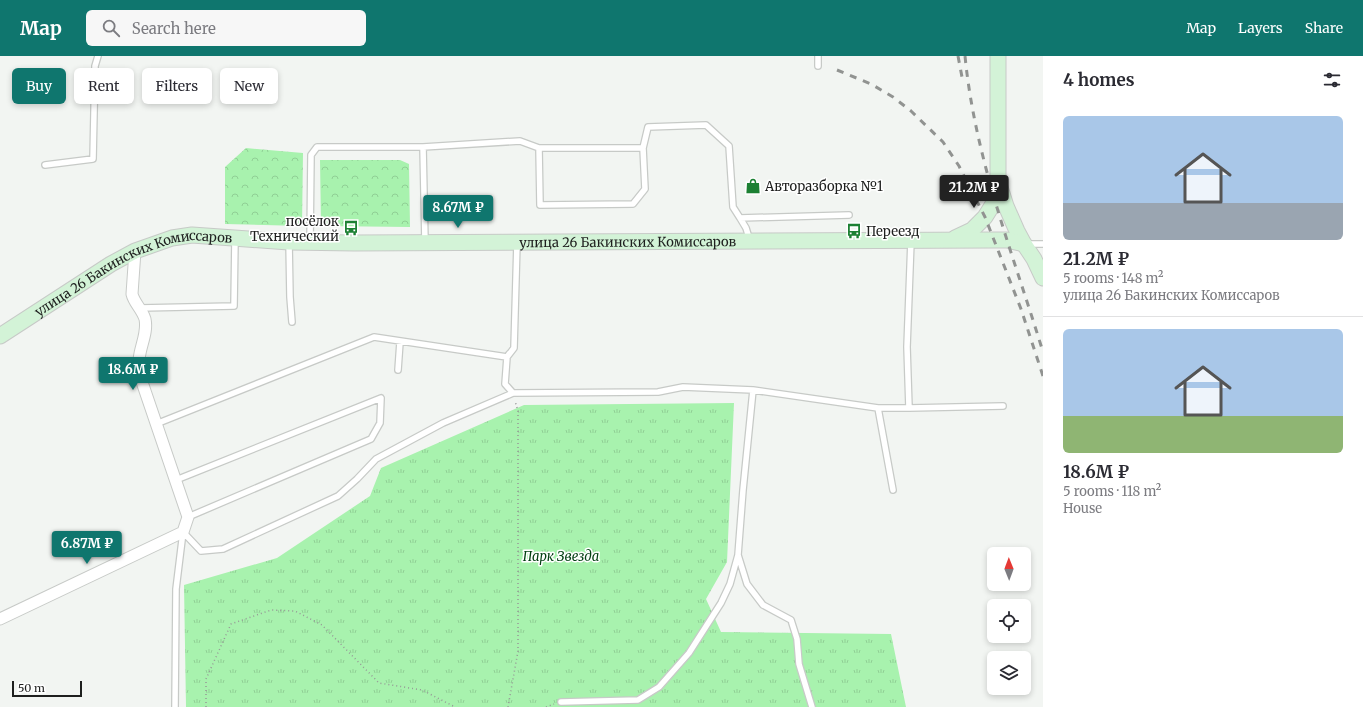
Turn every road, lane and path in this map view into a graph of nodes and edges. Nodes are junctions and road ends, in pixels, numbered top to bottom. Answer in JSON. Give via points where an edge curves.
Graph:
{"nodes":[{"id":1,"x":98,"y":56,"type":"edge"},
{"id":2,"x":818,"y":56,"type":"edge"},
{"id":3,"x":998,"y":56,"type":"edge"},
{"id":4,"x":818,"y":66,"type":"dead end"},
{"id":5,"x":423,"y":147,"type":"junction"},
{"id":6,"x":539,"y":148,"type":"junction"},
{"id":7,"x":643,"y":148,"type":"junction"},
{"id":8,"x":45,"y":165,"type":"dead end"},
{"id":9,"x":998,"y":177,"type":"junction"},
{"id":10,"x":849,"y":216,"type":"dead end"},
{"id":11,"x":740,"y":218,"type":"junction"},
{"id":12,"x":235,"y":238,"type":"junction"},
{"id":13,"x":911,"y":240,"type":"junction"},
{"id":14,"x":950,"y":240,"type":"junction"},
{"id":15,"x":289,"y":242,"type":"junction"},
{"id":16,"x":310,"y":242,"type":"junction"},
{"id":17,"x":750,"y":242,"type":"junction"},
{"id":18,"x":425,"y":243,"type":"junction"},
{"id":19,"x":517,"y":243,"type":"junction"},
{"id":20,"x":1024,"y":244,"type":"junction"},
{"id":21,"x":1043,"y":244,"type":"edge"},
{"id":22,"x":135,"y":251,"type":"junction"},
{"id":23,"x":1043,"y":278,"type":"edge"},
{"id":24,"x":140,"y":308,"type":"junction"},
{"id":25,"x":292,"y":322,"type":"dead end"},
{"id":26,"x":0,"y":336,"type":"edge"},
{"id":27,"x":400,"y":342,"type":"junction"},
{"id":28,"x":507,"y":357,"type":"junction"},
{"id":29,"x":398,"y":370,"type":"dead end"},
{"id":30,"x":753,"y":390,"type":"junction"},
{"id":31,"x":513,"y":393,"type":"junction"},
{"id":32,"x":1003,"y":406,"type":"dead end"},
{"id":33,"x":878,"y":408,"type":"junction"},
{"id":34,"x":909,"y":408,"type":"junction"},
{"id":35,"x":156,"y":424,"type":"junction"},
{"id":36,"x":176,"y":480,"type":"junction"},
{"id":37,"x":892,"y":490,"type":"dead end"},
{"id":38,"x":188,"y":517,"type":"junction"},
{"id":39,"x":184,"y":532,"type":"junction"},
{"id":40,"x":738,"y":555,"type":"junction"},
{"id":41,"x":0,"y":619,"type":"edge"},
{"id":42,"x":561,"y":702,"type":"dead end"},
{"id":43,"x":175,"y":707,"type":"edge"},
{"id":44,"x":206,"y":707,"type":"edge"},
{"id":45,"x":455,"y":707,"type":"edge"},
{"id":46,"x":508,"y":707,"type":"edge"},
{"id":47,"x":812,"y":707,"type":"edge"}],
"edges":[{"from":1,"to":8,"type":"lane","via":[[95,66],[93,159]]},
{"from":2,"to":4,"type":"lane"},
{"from":3,"to":9,"type":"main road"},
{"from":5,"to":6,"type":"lane","via":[[520,141]]},
{"from":5,"to":16,"type":"lane","via":[[317,147],[311,155]]},
{"from":5,"to":18,"type":"lane"},
{"from":6,"to":7,"type":"lane"},
{"from":6,"to":7,"type":"lane","via":[[540,205],[633,204],[644,190]]},
{"from":7,"to":11,"type":"lane","via":[[648,127],[706,125],[729,146],[733,207]]},
{"from":9,"to":14,"type":"main road","via":[[995,202],[985,217],[972,230]]},
{"from":9,"to":20,"type":"main road","via":[[1006,206]]},
{"from":10,"to":11,"type":"lane"},
{"from":11,"to":17,"type":"lane"},
{"from":12,"to":15,"type":"main road","name":"улица 26 Бакинских Комиссаров"},
{"from":12,"to":22,"type":"main road","name":"улица 26 Бакинских Комиссаров","via":[[192,235],[172,238]]},
{"from":12,"to":24,"type":"lane","via":[[234,306]]},
{"from":13,"to":14,"type":"main road","name":"улица 26 Бакинских Комиссаров"},
{"from":13,"to":17,"type":"main road","name":"улица 26 Бакинских Комиссаров"},
{"from":13,"to":34,"type":"lane","via":[[907,347]]},
{"from":14,"to":20,"type":"main road","name":"улица 26 Бакинских Комиссаров","via":[[1007,240]]},
{"from":15,"to":16,"type":"main road","name":"улица 26 Бакинских Комиссаров"},
{"from":15,"to":25,"type":"lane"},
{"from":16,"to":18,"type":"main road","name":"улица 26 Бакинских Комиссаров"},
{"from":17,"to":19,"type":"main road","name":"улица 26 Бакинских Комиссаров"},
{"from":18,"to":19,"type":"main road","name":"улица 26 Бакинских Комиссаров"},
{"from":19,"to":28,"type":"lane","via":[[514,348]]},
{"from":20,"to":21,"type":"lane","name":"улица 26 Бакинских Комиссаров"},
{"from":20,"to":23,"type":"main road"},
{"from":22,"to":24,"type":"street","via":[[132,294],[133,300]]},
{"from":22,"to":26,"type":"main road","name":"улица 26 Бакинских Комиссаров"},
{"from":24,"to":35,"type":"street","via":[[145,319],[145,333],[139,361],[142,382]]},
{"from":27,"to":28,"type":"lane"},
{"from":27,"to":29,"type":"lane"},
{"from":27,"to":35,"type":"lane","via":[[374,337]]},
{"from":28,"to":31,"type":"lane","via":[[505,384]]},
{"from":30,"to":31,"type":"lane","via":[[683,387],[658,392]]},
{"from":30,"to":33,"type":"lane"},
{"from":30,"to":40,"type":"lane"},
{"from":31,"to":39,"type":"lane","via":[[443,423],[376,459],[338,496],[222,550],[201,551]]},
{"from":31,"to":46,"type":"path","via":[[518,411],[518,651]]},
{"from":32,"to":34,"type":"lane"},
{"from":33,"to":34,"type":"lane"},
{"from":33,"to":37,"type":"lane"},
{"from":35,"to":36,"type":"street"},
{"from":36,"to":38,"type":"street"},
{"from":36,"to":38,"type":"lane","via":[[381,398],[380,423],[371,439]]},
{"from":38,"to":39,"type":"street"},
{"from":39,"to":41,"type":"street"},
{"from":39,"to":43,"type":"lane","via":[[176,589]]},
{"from":40,"to":42,"type":"lane","via":[[730,584],[721,603],[689,653],[659,687],[638,700]]},
{"from":40,"to":47,"type":"lane","via":[[747,584],[763,605],[791,620],[797,639],[799,664]]},
{"from":44,"to":45,"type":"path","via":[[206,679],[231,624],[271,610],[295,611],[322,625],[379,683],[422,690]]}]}
